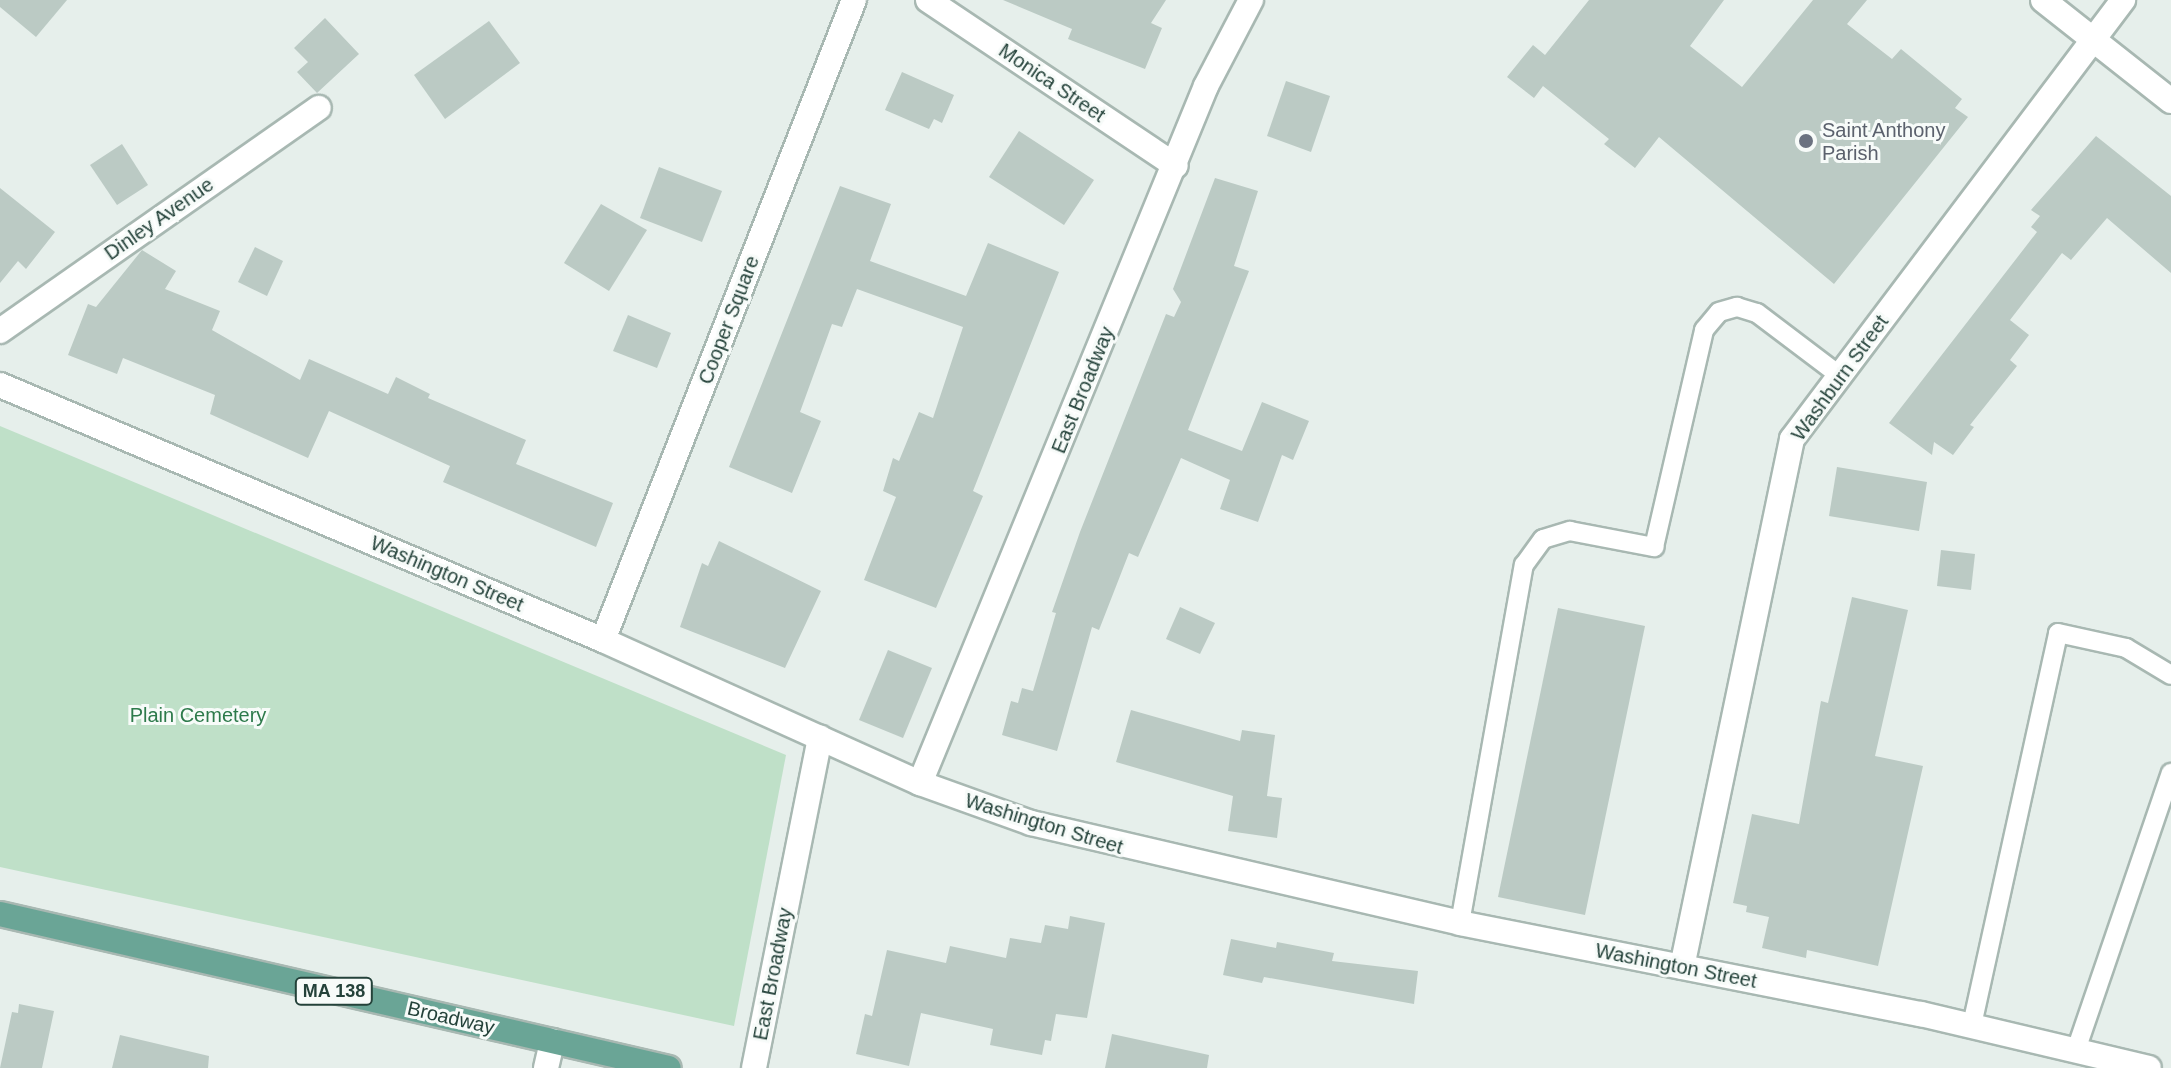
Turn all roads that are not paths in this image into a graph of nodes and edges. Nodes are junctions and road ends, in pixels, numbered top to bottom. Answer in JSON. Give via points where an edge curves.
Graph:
{"nodes":[{"id":1,"x":854,"y":0,"type":"edge"},
{"id":2,"x":928,"y":0,"type":"edge"},
{"id":3,"x":1251,"y":0,"type":"edge"},
{"id":4,"x":2043,"y":0,"type":"edge"},
{"id":5,"x":2123,"y":0,"type":"edge"},
{"id":6,"x":2096,"y":42,"type":"junction"},
{"id":7,"x":2171,"y":101,"type":"edge"},
{"id":8,"x":319,"y":108,"type":"dead end"},
{"id":9,"x":1176,"y":166,"type":"junction"},
{"id":10,"x":0,"y":331,"type":"edge"},
{"id":11,"x":1839,"y":375,"type":"junction"},
{"id":12,"x":0,"y":385,"type":"edge"},
{"id":13,"x":603,"y":640,"type":"junction"},
{"id":14,"x":2171,"y":675,"type":"edge"},
{"id":15,"x":820,"y":738,"type":"junction"},
{"id":16,"x":2171,"y":773,"type":"edge"},
{"id":17,"x":920,"y":783,"type":"junction"},
{"id":18,"x":0,"y":914,"type":"edge"},
{"id":19,"x":1460,"y":923,"type":"junction"},
{"id":20,"x":1682,"y":967,"type":"junction"},
{"id":21,"x":1972,"y":1025,"type":"junction"},
{"id":22,"x":552,"y":1041,"type":"junction"},
{"id":23,"x":2076,"y":1050,"type":"junction"},
{"id":24,"x":546,"y":1068,"type":"edge"},
{"id":25,"x":669,"y":1068,"type":"edge"},
{"id":26,"x":754,"y":1068,"type":"edge"},
{"id":27,"x":2149,"y":1068,"type":"edge"}],
"edges":[{"from":1,"to":13,"type":"street","name":"Cooper Square"},
{"from":2,"to":9,"type":"street","name":"Monica Street"},
{"from":3,"to":9,"type":"street","name":"East Broadway","via":[[1224,47]]},
{"from":4,"to":6,"type":"street"},
{"from":5,"to":6,"type":"street","name":"Washburn Street"},
{"from":6,"to":7,"type":"street"},
{"from":6,"to":11,"type":"street","name":"Washburn Street"},
{"from":8,"to":10,"type":"street","name":"Dinley Avenue"},
{"from":9,"to":17,"type":"street","name":"East Broadway"},
{"from":11,"to":19,"type":"lane","via":[[1757,313],[1737,307],[1719,312],[1704,330],[1654,547],[1570,531],[1543,539],[1524,565]]},
{"from":11,"to":20,"type":"street","name":"Washburn Street","via":[[1788,451]]},
{"from":12,"to":13,"type":"street","name":"Washington Street"},
{"from":13,"to":15,"type":"street","name":"Washington Street"},
{"from":14,"to":21,"type":"lane","via":[[2126,648],[2058,633]]},
{"from":15,"to":17,"type":"street","name":"Washington Street"},
{"from":15,"to":26,"type":"street","name":"East Broadway"},
{"from":16,"to":23,"type":"lane"},
{"from":17,"to":19,"type":"street","name":"Washington Street","via":[[1031,823],[1131,850]]},
{"from":18,"to":22,"type":"main road","name":"Broadway","number":"MA 138"},
{"from":19,"to":20,"type":"street","name":"Washington Street"},
{"from":20,"to":21,"type":"street","name":"Washington Street"},
{"from":21,"to":23,"type":"street","name":"Washington Street"},
{"from":22,"to":24,"type":"street"},
{"from":22,"to":25,"type":"main road","name":"Broadway","number":"MA 138"},
{"from":23,"to":27,"type":"street","name":"Washington Street"}]}
